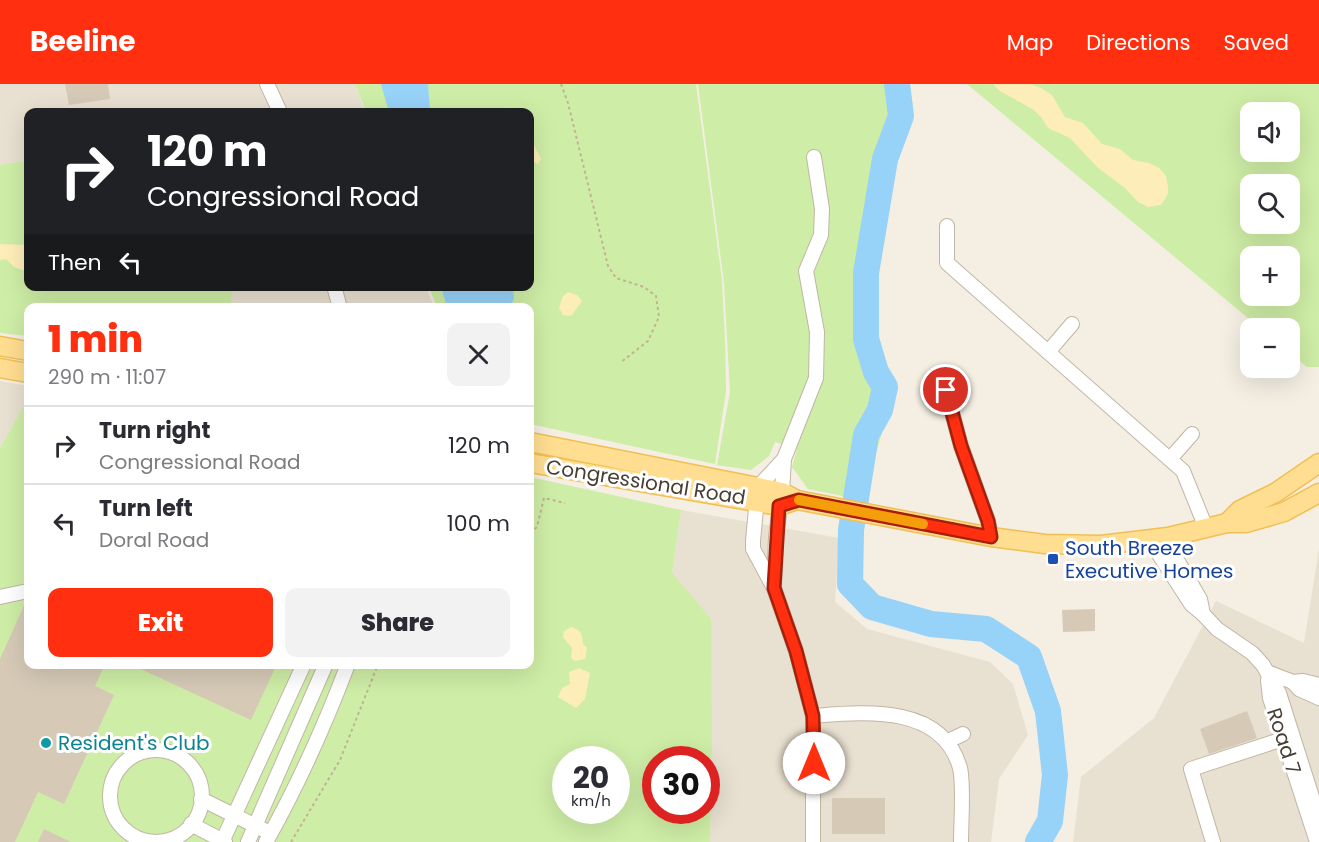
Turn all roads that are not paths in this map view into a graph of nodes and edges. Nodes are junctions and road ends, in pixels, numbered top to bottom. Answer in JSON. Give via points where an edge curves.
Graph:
{"nodes":[{"id":1,"x":267,"y":84,"type":"edge"},
{"id":2,"x":278,"y":108,"type":"edge"},
{"id":3,"x":814,"y":157,"type":"dead end"},
{"id":4,"x":947,"y":226,"type":"dead end"},
{"id":5,"x":1072,"y":324,"type":"dead end"},
{"id":6,"x":0,"y":346,"type":"edge"},
{"id":7,"x":24,"y":350,"type":"edge"},
{"id":8,"x":1048,"y":352,"type":"junction"},
{"id":9,"x":0,"y":368,"type":"edge"},
{"id":10,"x":24,"y":372,"type":"edge"},
{"id":11,"x":946,"y":390,"type":"dead end"},
{"id":12,"x":1192,"y":434,"type":"dead end"},
{"id":13,"x":537,"y":444,"type":"edge"},
{"id":14,"x":785,"y":456,"type":"junction"},
{"id":15,"x":1170,"y":459,"type":"junction"},
{"id":16,"x":1319,"y":463,"type":"edge"},
{"id":17,"x":534,"y":464,"type":"edge"},
{"id":18,"x":1319,"y":493,"type":"edge"},
{"id":19,"x":757,"y":494,"type":"junction"},
{"id":20,"x":786,"y":499,"type":"junction"},
{"id":21,"x":1227,"y":523,"type":"junction"},
{"id":22,"x":1206,"y":528,"type":"junction"},
{"id":23,"x":991,"y":537,"type":"junction"},
{"id":24,"x":1168,"y":537,"type":"junction"},
{"id":25,"x":1149,"y":539,"type":"junction"},
{"id":26,"x":774,"y":588,"type":"junction"},
{"id":27,"x":24,"y":592,"type":"edge"},
{"id":28,"x":0,"y":597,"type":"edge"},
{"id":29,"x":1203,"y":614,"type":"junction"},
{"id":30,"x":302,"y":669,"type":"edge"},
{"id":31,"x":324,"y":669,"type":"edge"},
{"id":32,"x":346,"y":669,"type":"edge"},
{"id":33,"x":1267,"y":672,"type":"junction"},
{"id":34,"x":1293,"y":682,"type":"junction"},
{"id":35,"x":1319,"y":685,"type":"edge"},
{"id":36,"x":1319,"y":698,"type":"edge"},
{"id":37,"x":813,"y":716,"type":"junction"},
{"id":38,"x":963,"y":734,"type":"dead end"},
{"id":39,"x":1283,"y":739,"type":"junction"},
{"id":40,"x":948,"y":741,"type":"junction"},
{"id":41,"x":201,"y":799,"type":"junction"},
{"id":42,"x":235,"y":816,"type":"junction"},
{"id":43,"x":1319,"y":819,"type":"edge"},
{"id":44,"x":192,"y":824,"type":"junction"},
{"id":45,"x":256,"y":826,"type":"junction"},
{"id":46,"x":269,"y":838,"type":"edge"},
{"id":47,"x":223,"y":842,"type":"edge"},
{"id":48,"x":248,"y":842,"type":"edge"},
{"id":49,"x":813,"y":842,"type":"edge"},
{"id":50,"x":961,"y":842,"type":"edge"},
{"id":51,"x":1213,"y":842,"type":"edge"},
{"id":52,"x":1317,"y":842,"type":"edge"}],
"edges":[{"from":1,"to":2,"type":"street"},
{"from":3,"to":14,"type":"street","via":[[822,209],[821,235],[806,271],[817,332],[816,378]]},
{"from":4,"to":8,"type":"street","via":[[947,263]]},
{"from":5,"to":8,"type":"street"},
{"from":6,"to":7,"type":"main road"},
{"from":8,"to":15,"type":"street"},
{"from":9,"to":10,"type":"main road"},
{"from":11,"to":23,"type":"street"},
{"from":12,"to":15,"type":"street"},
{"from":13,"to":19,"type":"main road","name":"Congressional Road"},
{"from":14,"to":19,"type":"street"},
{"from":14,"to":20,"type":"street"},
{"from":15,"to":22,"type":"street","via":[[1183,471]]},
{"from":16,"to":21,"type":"main road","name":"Congressional Road","via":[[1275,493],[1240,510]]},
{"from":17,"to":19,"type":"main road","name":"Congressional Road"},
{"from":18,"to":21,"type":"main road","name":"Congressional Road","via":[[1284,512],[1246,523]]},
{"from":19,"to":20,"type":"main road","name":"Congressional Road"},
{"from":19,"to":26,"type":"street","via":[[753,549]]},
{"from":20,"to":23,"type":"main road","name":"Congressional Road"},
{"from":20,"to":26,"type":"street"},
{"from":21,"to":22,"type":"main road","name":"Congressional Road"},
{"from":22,"to":24,"type":"main road","name":"Congressional Road"},
{"from":23,"to":25,"type":"main road","name":"Congressional Road","via":[[1082,545]]},
{"from":24,"to":25,"type":"main road","name":"Congressional Road"},
{"from":24,"to":29,"type":"street","name":"Road 7","via":[[1200,599]]},
{"from":25,"to":29,"type":"street","name":"Road 7","via":[[1184,595]]},
{"from":26,"to":37,"type":"street"},
{"from":27,"to":28,"type":"street"},
{"from":29,"to":33,"type":"street","name":"Road 7","via":[[1252,653]]},
{"from":30,"to":42,"type":"street"},
{"from":31,"to":45,"type":"street"},
{"from":32,"to":46,"type":"street"},
{"from":33,"to":34,"type":"street"},
{"from":33,"to":39,"type":"street","name":"Road 7","via":[[1270,698]]},
{"from":33,"to":43,"type":"street","name":"Road 7","via":[[1279,693]]},
{"from":34,"to":35,"type":"street"},
{"from":34,"to":36,"type":"street"},
{"from":37,"to":40,"type":"street","via":[[854,713],[910,718]]},
{"from":37,"to":49,"type":"street"},
{"from":38,"to":40,"type":"street"},
{"from":39,"to":51,"type":"street","via":[[1191,769]]},
{"from":39,"to":52,"type":"street","name":"Road 7"},
{"from":40,"to":50,"type":"street","via":[[960,769]]},
{"from":41,"to":42,"type":"street"},
{"from":41,"to":44,"type":"street"},
{"from":41,"to":44,"type":"street","via":[[200,782],[192,767],[170,752],[136,754],[122,764],[113,779],[113,813],[122,828],[136,838],[162,841],[178,836]]},
{"from":42,"to":45,"type":"street"},
{"from":42,"to":47,"type":"street"},
{"from":44,"to":47,"type":"street"},
{"from":45,"to":46,"type":"street"},
{"from":45,"to":48,"type":"street"}]}
